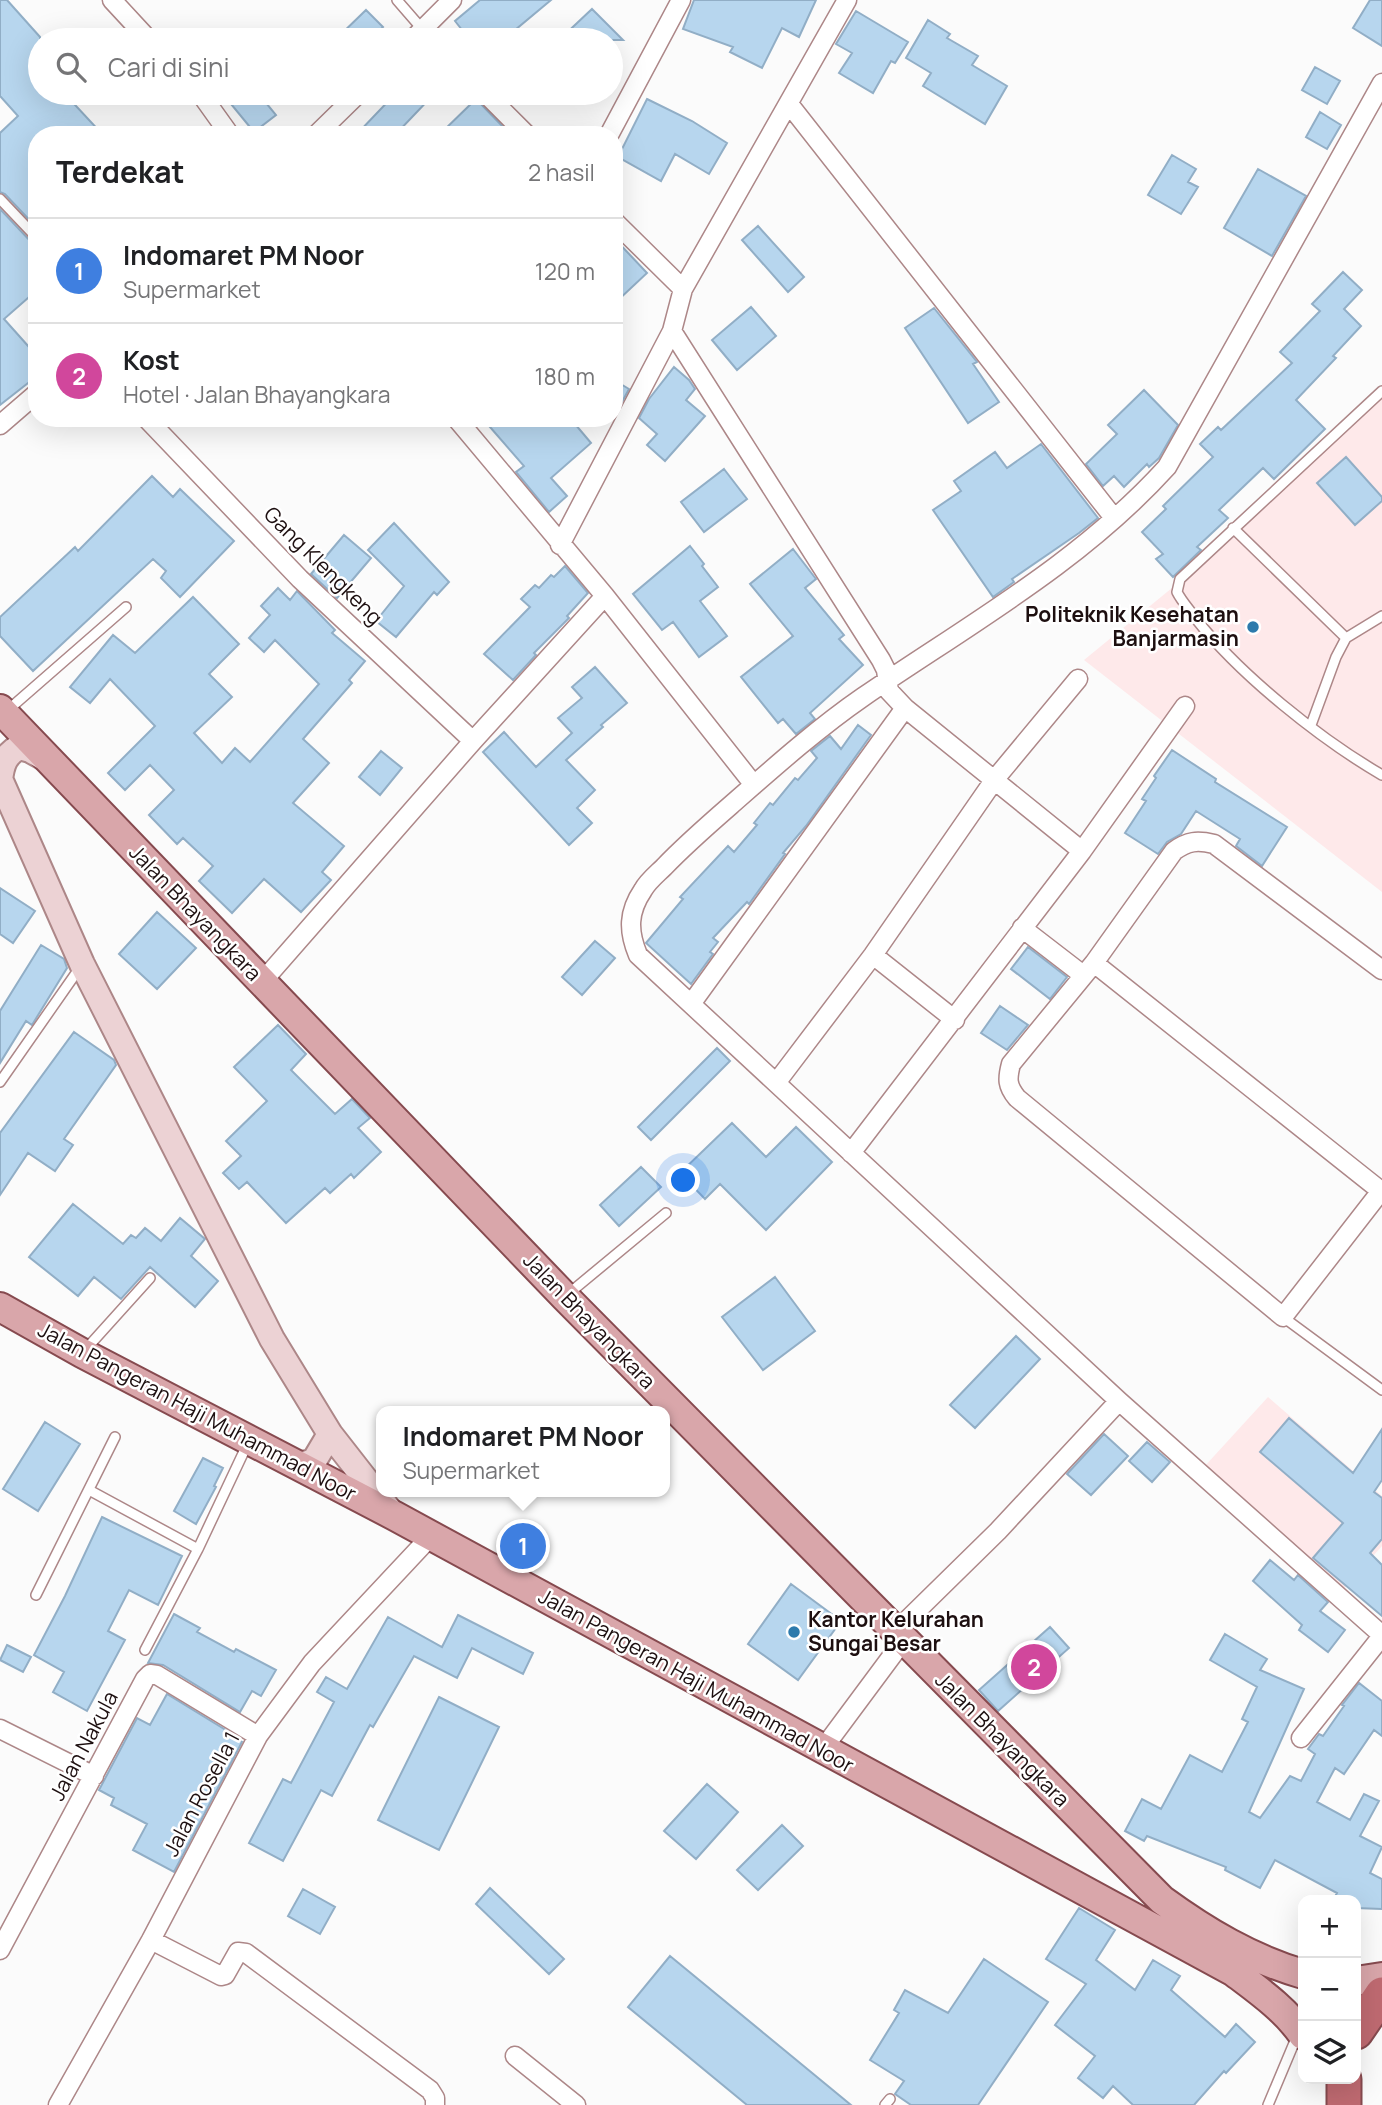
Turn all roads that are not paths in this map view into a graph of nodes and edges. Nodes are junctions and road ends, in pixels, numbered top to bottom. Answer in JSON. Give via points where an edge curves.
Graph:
{"nodes":[{"id":1,"x":112,"y":0,"type":"edge"},
{"id":2,"x":397,"y":0,"type":"edge"},
{"id":3,"x":452,"y":0,"type":"edge"},
{"id":4,"x":681,"y":0,"type":"edge"},
{"id":5,"x":847,"y":0,"type":"edge"},
{"id":6,"x":138,"y":28,"type":"edge"},
{"id":7,"x":417,"y":28,"type":"edge"},
{"id":8,"x":430,"y":28,"type":"edge"},
{"id":9,"x":1382,"y":83,"type":"edge"},
{"id":10,"x":789,"y":104,"type":"junction"},
{"id":11,"x":209,"y":105,"type":"edge"},
{"id":12,"x":347,"y":105,"type":"edge"},
{"id":13,"x":497,"y":105,"type":"edge"},
{"id":14,"x":224,"y":126,"type":"edge"},
{"id":15,"x":325,"y":126,"type":"edge"},
{"id":16,"x":518,"y":126,"type":"edge"},
{"id":17,"x":615,"y":126,"type":"edge"},
{"id":18,"x":0,"y":199,"type":"edge"},
{"id":19,"x":28,"y":229,"type":"edge"},
{"id":20,"x":623,"y":230,"type":"edge"},
{"id":21,"x":683,"y":289,"type":"junction"},
{"id":22,"x":672,"y":331,"type":"junction"},
{"id":23,"x":1382,"y":391,"type":"edge"},
{"id":24,"x":28,"y":401,"type":"edge"},
{"id":25,"x":0,"y":425,"type":"edge"},
{"id":26,"x":623,"y":425,"type":"edge"},
{"id":27,"x":155,"y":427,"type":"edge"},
{"id":28,"x":463,"y":427,"type":"edge"},
{"id":29,"x":622,"y":427,"type":"edge"},
{"id":30,"x":1114,"y":518,"type":"junction"},
{"id":31,"x":1233,"y":528,"type":"junction"},
{"id":32,"x":560,"y":545,"type":"junction"},
{"id":33,"x":605,"y":596,"type":"junction"},
{"id":34,"x":126,"y":607,"type":"dead end"},
{"id":35,"x":1382,"y":616,"type":"edge"},
{"id":36,"x":1346,"y":638,"type":"junction"},
{"id":37,"x":1078,"y":680,"type":"dead end"},
{"id":38,"x":887,"y":681,"type":"junction"},
{"id":39,"x":1185,"y":706,"type":"dead end"},
{"id":40,"x":905,"y":708,"type":"junction"},
{"id":41,"x":2,"y":711,"type":"edge"},
{"id":42,"x":1311,"y":725,"type":"junction"},
{"id":43,"x":473,"y":741,"type":"junction"},
{"id":44,"x":50,"y":761,"type":"junction"},
{"id":45,"x":1382,"y":775,"type":"edge"},
{"id":46,"x":995,"y":779,"type":"junction"},
{"id":47,"x":0,"y":780,"type":"edge"},
{"id":48,"x":754,"y":785,"type":"junction"},
{"id":49,"x":1082,"y":851,"type":"junction"},
{"id":50,"x":1022,"y":928,"type":"junction"},
{"id":51,"x":873,"y":955,"type":"junction"},
{"id":52,"x":82,"y":964,"type":"junction"},
{"id":53,"x":1088,"y":969,"type":"junction"},
{"id":54,"x":1382,"y":970,"type":"edge"},
{"id":55,"x":262,"y":982,"type":"junction"},
{"id":56,"x":691,"y":1004,"type":"junction"},
{"id":57,"x":955,"y":1020,"type":"junction"},
{"id":58,"x":0,"y":1082,"type":"edge"},
{"id":59,"x":776,"y":1083,"type":"junction"},
{"id":60,"x":851,"y":1153,"type":"junction"},
{"id":61,"x":1381,"y":1191,"type":"edge"},
{"id":62,"x":666,"y":1213,"type":"dead end"},
{"id":63,"x":150,"y":1278,"type":"dead end"},
{"id":64,"x":565,"y":1297,"type":"junction"},
{"id":65,"x":0,"y":1307,"type":"edge"},
{"id":66,"x":1283,"y":1317,"type":"junction"},
{"id":67,"x":82,"y":1353,"type":"junction"},
{"id":68,"x":1382,"y":1390,"type":"edge"},
{"id":69,"x":1119,"y":1401,"type":"junction"},
{"id":70,"x":330,"y":1434,"type":"junction"},
{"id":71,"x":115,"y":1437,"type":"dead end"},
{"id":72,"x":249,"y":1440,"type":"junction"},
{"id":73,"x":296,"y":1466,"type":"junction"},
{"id":74,"x":89,"y":1490,"type":"junction"},
{"id":75,"x":376,"y":1492,"type":"edge"},
{"id":76,"x":380,"y":1497,"type":"edge"},
{"id":77,"x":395,"y":1516,"type":"junction"},
{"id":78,"x":431,"y":1536,"type":"junction"},
{"id":79,"x":198,"y":1549,"type":"junction"},
{"id":80,"x":36,"y":1595,"type":"dead end"},
{"id":81,"x":899,"y":1636,"type":"junction"},
{"id":82,"x":1382,"y":1636,"type":"edge"},
{"id":83,"x":145,"y":1650,"type":"dead end"},
{"id":84,"x":0,"y":1729,"type":"edge"},
{"id":85,"x":258,"y":1736,"type":"junction"},
{"id":86,"x":1301,"y":1738,"type":"dead end"},
{"id":87,"x":822,"y":1751,"type":"junction"},
{"id":88,"x":94,"y":1776,"type":"junction"},
{"id":89,"x":1133,"y":1871,"type":"junction"},
{"id":90,"x":1111,"y":1906,"type":"junction"},
{"id":91,"x":151,"y":1940,"type":"junction"},
{"id":92,"x":0,"y":1950,"type":"edge"},
{"id":93,"x":1298,"y":1973,"type":"edge"},
{"id":94,"x":1382,"y":1977,"type":"edge"},
{"id":95,"x":1361,"y":1979,"type":"edge"},
{"id":96,"x":1382,"y":1994,"type":"edge"},
{"id":97,"x":1361,"y":2024,"type":"edge"},
{"id":98,"x":1298,"y":2029,"type":"edge"},
{"id":99,"x":1298,"y":2039,"type":"edge"},
{"id":100,"x":514,"y":2056,"type":"dead end"},
{"id":101,"x":1332,"y":2084,"type":"edge"},
{"id":102,"x":1344,"y":2084,"type":"edge"},
{"id":103,"x":58,"y":2105,"type":"edge"},
{"id":104,"x":435,"y":2105,"type":"edge"},
{"id":105,"x":576,"y":2105,"type":"edge"},
{"id":106,"x":1268,"y":2105,"type":"edge"},
{"id":107,"x":1343,"y":2105,"type":"edge"}],
"edges":[{"from":1,"to":6,"type":"street"},
{"from":2,"to":7,"type":"lane"},
{"from":3,"to":8,"type":"street"},
{"from":4,"to":17,"type":"street"},
{"from":5,"to":10,"type":"street"},
{"from":9,"to":30,"type":"street","via":[[1167,467]]},
{"from":10,"to":21,"type":"street"},
{"from":10,"to":30,"type":"street"},
{"from":11,"to":14,"type":"street"},
{"from":12,"to":15,"type":"street"},
{"from":13,"to":16,"type":"street"},
{"from":18,"to":19,"type":"lane"},
{"from":20,"to":21,"type":"street"},
{"from":21,"to":22,"type":"street"},
{"from":22,"to":26,"type":"street"},
{"from":22,"to":38,"type":"street","via":[[881,660]]},
{"from":23,"to":31,"type":"lane"},
{"from":24,"to":25,"type":"street"},
{"from":27,"to":43,"type":"street","name":"Gang Klengkeng","via":[[300,579]]},
{"from":28,"to":32,"type":"street"},
{"from":29,"to":32,"type":"street"},
{"from":30,"to":38,"type":"street","via":[[1040,580]]},
{"from":31,"to":36,"type":"lane"},
{"from":31,"to":42,"type":"lane","via":[[1180,579],[1177,592],[1215,643]]},
{"from":32,"to":33,"type":"street"},
{"from":33,"to":43,"type":"street"},
{"from":33,"to":48,"type":"street"},
{"from":34,"to":41,"type":"lane"},
{"from":35,"to":36,"type":"lane"},
{"from":36,"to":42,"type":"lane"},
{"from":37,"to":46,"type":"street"},
{"from":38,"to":40,"type":"street","via":[[889,691]]},
{"from":38,"to":48,"type":"street"},
{"from":39,"to":49,"type":"street"},
{"from":40,"to":46,"type":"street"},
{"from":40,"to":56,"type":"street"},
{"from":41,"to":44,"type":"main road","name":"Jalan Bhayangkara"},
{"from":42,"to":45,"type":"lane"},
{"from":43,"to":55,"type":"street"},
{"from":44,"to":47,"type":"street","via":[[19,747],[7,754]]},
{"from":44,"to":55,"type":"main road","name":"Jalan Bhayangkara"},
{"from":46,"to":49,"type":"street"},
{"from":46,"to":51,"type":"street"},
{"from":47,"to":52,"type":"street"},
{"from":48,"to":56,"type":"street","via":[[644,888],[630,917],[631,939],[638,955]]},
{"from":49,"to":50,"type":"street"},
{"from":50,"to":53,"type":"street"},
{"from":50,"to":57,"type":"street"},
{"from":51,"to":57,"type":"street"},
{"from":51,"to":59,"type":"street"},
{"from":52,"to":58,"type":"lane"},
{"from":52,"to":70,"type":"street","via":[[272,1339]]},
{"from":53,"to":54,"type":"street","via":[[1174,851],[1187,842],[1199,841],[1214,844]]},
{"from":53,"to":61,"type":"street"},
{"from":53,"to":66,"type":"street","via":[[1011,1064],[1009,1088]]},
{"from":55,"to":64,"type":"main road","name":"Jalan Bhayangkara"},
{"from":56,"to":59,"type":"street"},
{"from":57,"to":60,"type":"street"},
{"from":59,"to":60,"type":"street"},
{"from":60,"to":69,"type":"street"},
{"from":61,"to":66,"type":"street"},
{"from":62,"to":64,"type":"lane"},
{"from":63,"to":67,"type":"lane"},
{"from":64,"to":81,"type":"main road","name":"Jalan Bhayangkara"},
{"from":65,"to":67,"type":"main road","name":"Jalan Pangeran Haji Muhammad Noor"},
{"from":66,"to":68,"type":"lane"},
{"from":67,"to":72,"type":"main road","name":"Jalan Pangeran Haji Muhammad Noor"},
{"from":69,"to":81,"type":"street"},
{"from":69,"to":82,"type":"street"},
{"from":70,"to":73,"type":"street","via":[[314,1461]]},
{"from":70,"to":75,"type":"street"},
{"from":71,"to":74,"type":"lane"},
{"from":72,"to":73,"type":"main road","name":"Jalan Pangeran Haji Muhammad Noor"},
{"from":72,"to":79,"type":"lane"},
{"from":73,"to":77,"type":"main road","name":"Jalan Pangeran Haji Muhammad Noor"},
{"from":74,"to":79,"type":"lane"},
{"from":74,"to":80,"type":"lane"},
{"from":76,"to":77,"type":"street"},
{"from":77,"to":78,"type":"main road","name":"Jalan Pangeran Haji Muhammad Noor"},
{"from":78,"to":85,"type":"street","name":"Jalan Rosella 1","via":[[312,1663]]},
{"from":78,"to":87,"type":"main road","name":"Jalan Pangeran Haji Muhammad Noor"},
{"from":79,"to":83,"type":"lane"},
{"from":81,"to":87,"type":"street"},
{"from":81,"to":89,"type":"main road","name":"Jalan Bhayangkara"},
{"from":82,"to":86,"type":"street"},
{"from":84,"to":88,"type":"street"},
{"from":85,"to":88,"type":"street","name":"Jalan Nakula","via":[[150,1674]]},
{"from":85,"to":91,"type":"street","name":"Jalan Rosella 1"},
{"from":87,"to":90,"type":"main road","name":"Jalan Pangeran Haji Muhammad Noor"},
{"from":88,"to":92,"type":"street","name":"Jalan Nakula"},
{"from":89,"to":90,"type":"main road"},
{"from":89,"to":93,"type":"main road","name":"Jalan Bhayangkara","via":[[1162,1900],[1202,1929]]},
{"from":90,"to":98,"type":"main road","name":"Jalan Pangeran Haji Muhammad Noor","via":[[1234,1972]]},
{"from":91,"to":103,"type":"street","name":"Jalan Rosella 1"},
{"from":91,"to":104,"type":"street","via":[[222,1976],[238,1952],[246,1953],[430,2090]]},
{"from":94,"to":95,"type":"main road"},
{"from":96,"to":97,"type":"highway"},
{"from":99,"to":106,"type":"lane"},
{"from":100,"to":105,"type":"street"},
{"from":101,"to":107,"type":"main road"},
{"from":102,"to":107,"type":"highway"}]}
